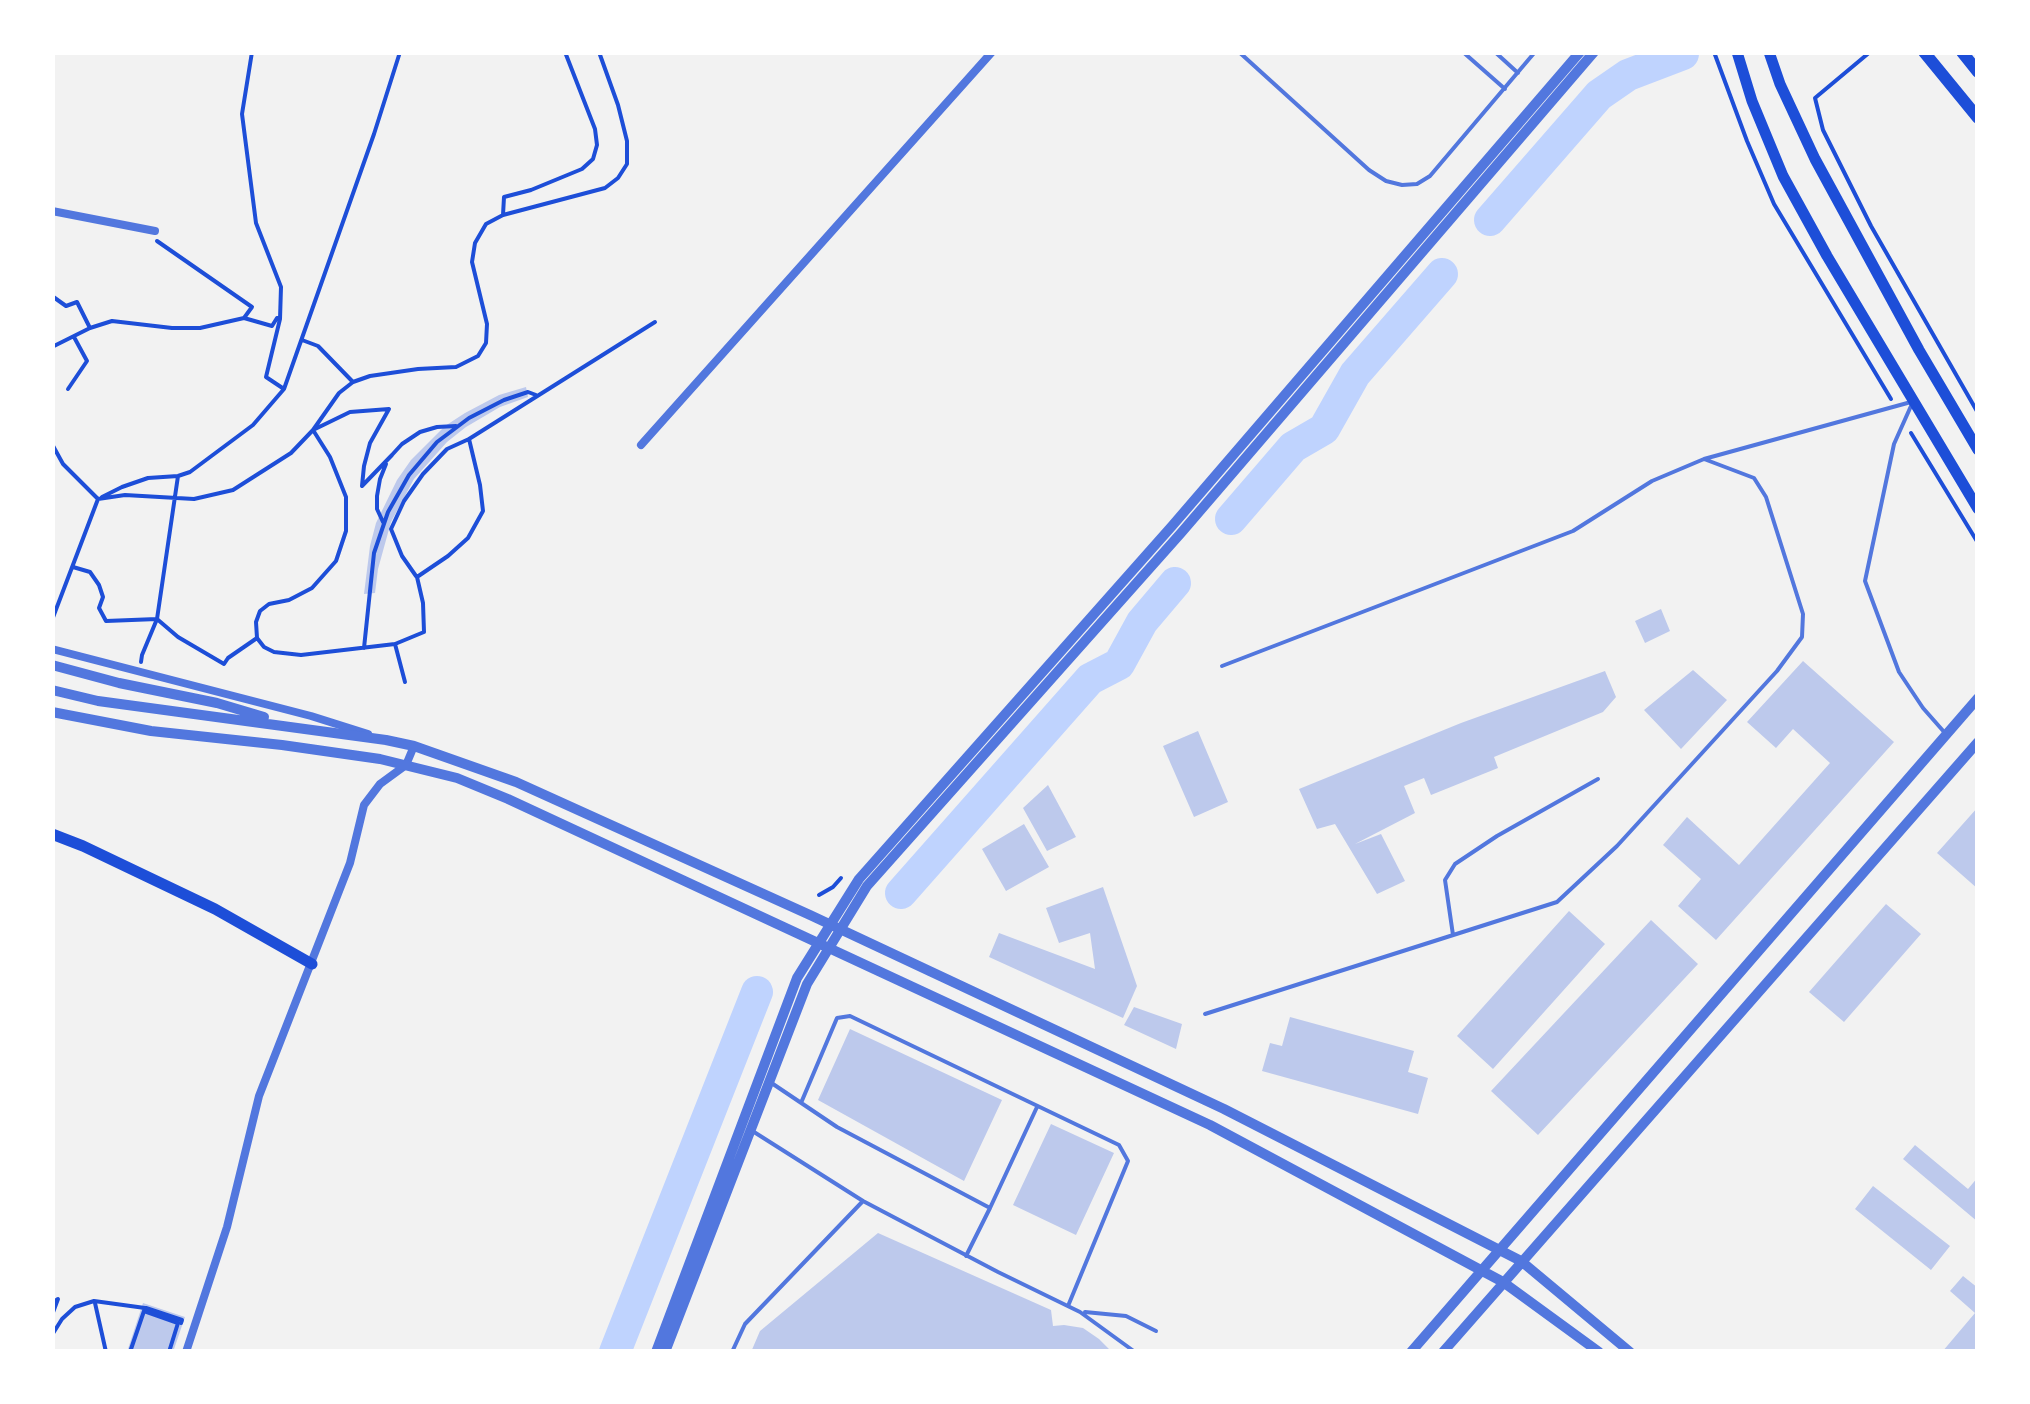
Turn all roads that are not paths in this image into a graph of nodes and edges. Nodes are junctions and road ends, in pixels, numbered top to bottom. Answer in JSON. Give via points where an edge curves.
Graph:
{"nodes":[{"id":1,"x":992,"y":52,"type":"edge"},
{"id":2,"x":1239,"y":52,"type":"edge"},
{"id":3,"x":1463,"y":52,"type":"edge"},
{"id":4,"x":1495,"y":52,"type":"edge"},
{"id":5,"x":1535,"y":52,"type":"edge"},
{"id":6,"x":1580,"y":52,"type":"edge"},
{"id":7,"x":1594,"y":52,"type":"edge"},
{"id":8,"x":1737,"y":52,"type":"edge"},
{"id":9,"x":1770,"y":52,"type":"edge"},
{"id":10,"x":1924,"y":52,"type":"edge"},
{"id":11,"x":1962,"y":52,"type":"edge"},
{"id":12,"x":1518,"y":72,"type":"junction"},
{"id":13,"x":1978,"y":72,"type":"edge"},
{"id":14,"x":1504,"y":89,"type":"junction"},
{"id":15,"x":1978,"y":118,"type":"edge"},
{"id":16,"x":52,"y":211,"type":"edge"},
{"id":17,"x":153,"y":230,"type":"road end"},
{"id":18,"x":1912,"y":402,"type":"junction"},
{"id":19,"x":641,"y":446,"type":"dead end"},
{"id":20,"x":1978,"y":450,"type":"edge"},
{"id":21,"x":1704,"y":459,"type":"junction"},
{"id":22,"x":1978,"y":509,"type":"edge"},
{"id":23,"x":52,"y":649,"type":"edge"},
{"id":24,"x":52,"y":665,"type":"edge"},
{"id":25,"x":1222,"y":666,"type":"dead end"},
{"id":26,"x":52,"y":690,"type":"edge"},
{"id":27,"x":1978,"y":698,"type":"edge"},
{"id":28,"x":52,"y":712,"type":"edge"},
{"id":29,"x":293,"y":726,"type":"junction"},
{"id":30,"x":1947,"y":736,"type":"junction"},
{"id":31,"x":386,"y":740,"type":"junction"},
{"id":32,"x":1978,"y":742,"type":"edge"},
{"id":33,"x":414,"y":746,"type":"junction"},
{"id":34,"x":406,"y":765,"type":"junction"},
{"id":35,"x":1598,"y":779,"type":"dead end"},
{"id":36,"x":52,"y":834,"type":"edge"},
{"id":37,"x":835,"y":927,"type":"junction"},
{"id":38,"x":1452,"y":935,"type":"junction"},
{"id":39,"x":824,"y":945,"type":"junction"},
{"id":40,"x":312,"y":964,"type":"junction"},
{"id":41,"x":1204,"y":1014,"type":"dead end"},
{"id":42,"x":769,"y":1082,"type":"junction"},
{"id":43,"x":801,"y":1102,"type":"junction"},
{"id":44,"x":1037,"y":1106,"type":"junction"},
{"id":45,"x":750,"y":1130,"type":"junction"},
{"id":46,"x":863,"y":1201,"type":"junction"},
{"id":47,"x":990,"y":1208,"type":"junction"},
{"id":48,"x":1500,"y":1250,"type":"junction"},
{"id":49,"x":966,"y":1256,"type":"junction"},
{"id":50,"x":1521,"y":1260,"type":"junction"},
{"id":51,"x":1480,"y":1272,"type":"junction"},
{"id":52,"x":1503,"y":1282,"type":"junction"},
{"id":53,"x":1068,"y":1306,"type":"junction"},
{"id":54,"x":1080,"y":1312,"type":"junction"},
{"id":55,"x":1156,"y":1331,"type":"dead end"},
{"id":56,"x":186,"y":1352,"type":"edge"},
{"id":57,"x":656,"y":1352,"type":"edge"},
{"id":58,"x":665,"y":1352,"type":"edge"},
{"id":59,"x":732,"y":1352,"type":"edge"},
{"id":60,"x":1135,"y":1352,"type":"edge"},
{"id":61,"x":1411,"y":1352,"type":"edge"},
{"id":62,"x":1443,"y":1352,"type":"edge"},
{"id":63,"x":1599,"y":1352,"type":"edge"},
{"id":64,"x":1630,"y":1352,"type":"edge"}],
"edges":[{"from":1,"to":19,"type":"street"},
{"from":2,"to":14,"type":"lane","via":[[1369,170],[1402,185],[1430,176]]},
{"from":3,"to":14,"type":"lane"},
{"from":4,"to":12,"type":"lane"},
{"from":5,"to":12,"type":"lane"},
{"from":6,"to":37,"type":"street","via":[[859,879]]},
{"from":7,"to":37,"type":"street"},
{"from":8,"to":18,"type":"main road","via":[[1783,176]]},
{"from":9,"to":20,"type":"main road","via":[[1815,159]]},
{"from":10,"to":15,"type":"highway"},
{"from":11,"to":13,"type":"highway"},
{"from":12,"to":14,"type":"lane"},
{"from":16,"to":17,"type":"street"},
{"from":18,"to":21,"type":"lane"},
{"from":18,"to":22,"type":"main road"},
{"from":18,"to":30,"type":"lane","via":[[1894,444],[1865,581],[1898,672]]},
{"from":21,"to":25,"type":"lane","via":[[1652,480],[1573,531]]},
{"from":21,"to":38,"type":"lane","via":[[1754,478],[1766,497],[1804,614],[1802,637],[1617,846],[1558,902]]},
{"from":23,"to":31,"type":"street"},
{"from":24,"to":29,"type":"street"},
{"from":26,"to":29,"type":"street"},
{"from":27,"to":30,"type":"street"},
{"from":28,"to":34,"type":"street"},
{"from":29,"to":31,"type":"street"},
{"from":30,"to":48,"type":"street"},
{"from":31,"to":33,"type":"street"},
{"from":32,"to":50,"type":"street"},
{"from":33,"to":34,"type":"street"},
{"from":33,"to":37,"type":"street","via":[[516,782]]},
{"from":34,"to":39,"type":"street","via":[[508,798]]},
{"from":34,"to":40,"type":"street","via":[[364,805]]},
{"from":35,"to":38,"type":"lane","via":[[1455,864],[1445,880]]},
{"from":36,"to":40,"type":"main road","via":[[214,908]]},
{"from":37,"to":39,"type":"street"},
{"from":37,"to":48,"type":"street","via":[[1224,1109]]},
{"from":38,"to":41,"type":"lane"},
{"from":39,"to":42,"type":"street"},
{"from":39,"to":51,"type":"street","via":[[1210,1125]]},
{"from":39,"to":57,"type":"street","via":[[796,978]]},
{"from":40,"to":56,"type":"street","via":[[259,1096]]},
{"from":42,"to":43,"type":"lane"},
{"from":42,"to":45,"type":"street"},
{"from":43,"to":44,"type":"lane","via":[[837,1018],[850,1016]]},
{"from":43,"to":47,"type":"lane"},
{"from":44,"to":47,"type":"lane"},
{"from":44,"to":53,"type":"lane","via":[[1119,1145],[1128,1161]]},
{"from":45,"to":46,"type":"lane"},
{"from":45,"to":58,"type":"street"},
{"from":46,"to":49,"type":"lane"},
{"from":46,"to":59,"type":"lane","via":[[744,1324]]},
{"from":47,"to":49,"type":"lane"},
{"from":48,"to":50,"type":"street"},
{"from":48,"to":51,"type":"street"},
{"from":49,"to":53,"type":"lane"},
{"from":50,"to":52,"type":"street"},
{"from":50,"to":64,"type":"street"},
{"from":51,"to":52,"type":"street"},
{"from":51,"to":61,"type":"street"},
{"from":52,"to":62,"type":"street"},
{"from":52,"to":63,"type":"street"},
{"from":53,"to":54,"type":"lane"},
{"from":54,"to":55,"type":"lane","via":[[1126,1316]]},
{"from":54,"to":60,"type":"lane"}]}
